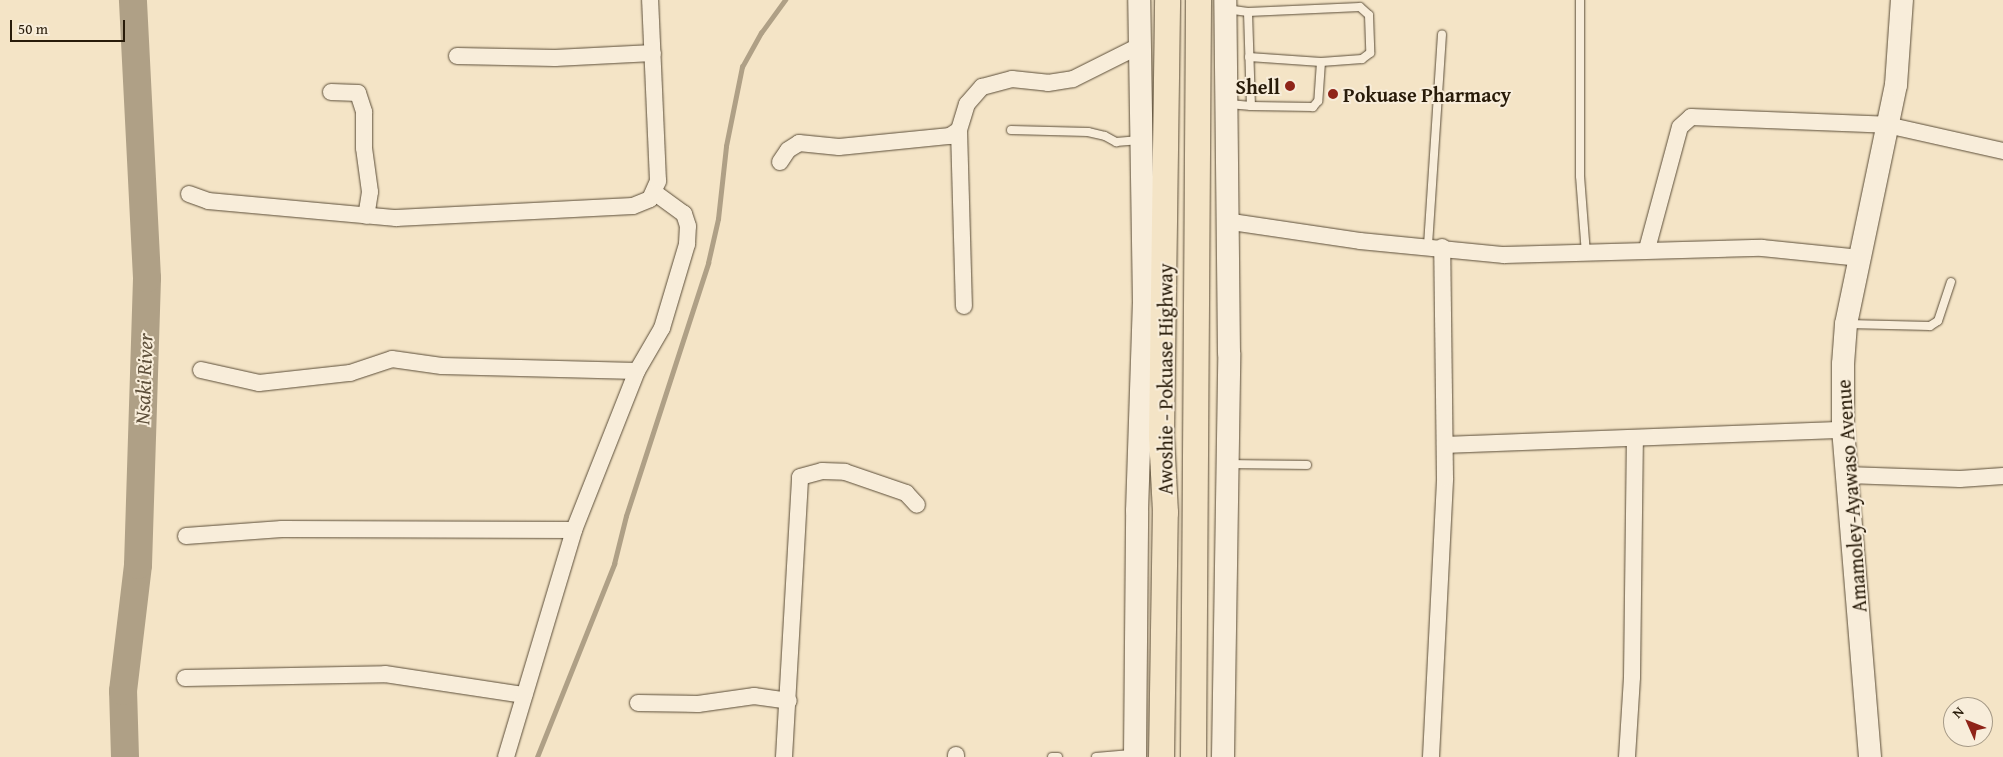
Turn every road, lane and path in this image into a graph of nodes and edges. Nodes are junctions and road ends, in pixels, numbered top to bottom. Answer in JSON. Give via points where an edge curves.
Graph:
{"nodes":[{"id":1,"x":650,"y":0,"type":"edge"},
{"id":2,"x":1139,"y":0,"type":"edge"},
{"id":3,"x":1167,"y":0,"type":"edge"},
{"id":4,"x":1198,"y":0,"type":"edge"},
{"id":5,"x":1580,"y":0,"type":"edge"},
{"id":6,"x":1902,"y":0,"type":"edge"},
{"id":7,"x":1225,"y":5,"type":"edge"},
{"id":8,"x":1248,"y":12,"type":"junction"},
{"id":9,"x":1442,"y":34,"type":"dead end"},
{"id":10,"x":1139,"y":46,"type":"junction"},
{"id":11,"x":653,"y":53,"type":"junction"},
{"id":12,"x":456,"y":56,"type":"dead end"},
{"id":13,"x":1249,"y":57,"type":"junction"},
{"id":14,"x":1321,"y":62,"type":"junction"},
{"id":15,"x":331,"y":92,"type":"dead end"},
{"id":16,"x":1224,"y":104,"type":"junction"},
{"id":17,"x":1251,"y":106,"type":"junction"},
{"id":18,"x":1887,"y":125,"type":"junction"},
{"id":19,"x":959,"y":130,"type":"junction"},
{"id":20,"x":1011,"y":130,"type":"dead end"},
{"id":21,"x":1140,"y":140,"type":"junction"},
{"id":22,"x":2003,"y":151,"type":"edge"},
{"id":23,"x":780,"y":162,"type":"dead end"},
{"id":24,"x":655,"y":193,"type":"junction"},
{"id":25,"x":189,"y":194,"type":"dead end"},
{"id":26,"x":366,"y":216,"type":"junction"},
{"id":27,"x":1225,"y":222,"type":"junction"},
{"id":28,"x":1435,"y":246,"type":"junction"},
{"id":29,"x":1647,"y":249,"type":"junction"},
{"id":30,"x":1586,"y":254,"type":"junction"},
{"id":31,"x":1860,"y":258,"type":"junction"},
{"id":32,"x":1951,"y":282,"type":"dead end"},
{"id":33,"x":964,"y":306,"type":"dead end"},
{"id":34,"x":1846,"y":324,"type":"junction"},
{"id":35,"x":201,"y":370,"type":"dead end"},
{"id":36,"x":637,"y":371,"type":"junction"},
{"id":37,"x":1843,"y":430,"type":"junction"},
{"id":38,"x":1160,"y":436,"type":"junction"},
{"id":39,"x":1635,"y":439,"type":"junction"},
{"id":40,"x":1196,"y":442,"type":"junction"},
{"id":41,"x":1444,"y":445,"type":"junction"},
{"id":42,"x":1227,"y":464,"type":"junction"},
{"id":43,"x":1308,"y":465,"type":"dead end"},
{"id":44,"x":1847,"y":476,"type":"junction"},
{"id":45,"x":2003,"y":476,"type":"edge"},
{"id":46,"x":917,"y":505,"type":"dead end"},
{"id":47,"x":574,"y":530,"type":"junction"},
{"id":48,"x":186,"y":536,"type":"dead end"},
{"id":49,"x":186,"y":678,"type":"dead end"},
{"id":50,"x":524,"y":694,"type":"junction"},
{"id":51,"x":789,"y":701,"type":"junction"},
{"id":52,"x":638,"y":703,"type":"dead end"},
{"id":53,"x":1135,"y":756,"type":"edge"},
{"id":54,"x":506,"y":757,"type":"edge"},
{"id":55,"x":784,"y":757,"type":"edge"},
{"id":56,"x":1052,"y":757,"type":"edge"},
{"id":57,"x":1058,"y":757,"type":"edge"},
{"id":58,"x":1096,"y":757,"type":"edge"},
{"id":59,"x":1161,"y":757,"type":"edge"},
{"id":60,"x":1193,"y":757,"type":"edge"},
{"id":61,"x":1223,"y":757,"type":"edge"},
{"id":62,"x":1431,"y":757,"type":"edge"},
{"id":63,"x":1627,"y":757,"type":"edge"},
{"id":64,"x":1870,"y":757,"type":"edge"}],
"edges":[{"from":1,"to":11,"type":"street"},
{"from":2,"to":10,"type":"street"},
{"from":3,"to":38,"type":"main road","name":"Awoshie - Pokuase Highway"},
{"from":4,"to":40,"type":"main road","name":"Awoshie - Pokuase Highway"},
{"from":5,"to":30,"type":"lane","via":[[1580,176]]},
{"from":6,"to":18,"type":"street","name":"Amamoley-Ayawaso Avenue","via":[[1896,85]]},
{"from":7,"to":8,"type":"lane"},
{"from":7,"to":16,"type":"street"},
{"from":8,"to":13,"type":"lane"},
{"from":8,"to":14,"type":"lane","via":[[1360,7],[1369,15],[1370,53],[1362,59]]},
{"from":9,"to":28,"type":"lane"},
{"from":10,"to":19,"type":"street","via":[[1073,80],[1048,83],[1012,79],[982,87],[967,104]]},
{"from":10,"to":21,"type":"street"},
{"from":11,"to":12,"type":"street","via":[[555,58]]},
{"from":11,"to":24,"type":"street","via":[[658,181]]},
{"from":13,"to":14,"type":"lane"},
{"from":13,"to":17,"type":"lane"},
{"from":14,"to":17,"type":"lane","via":[[1318,101],[1313,107]]},
{"from":15,"to":26,"type":"street","via":[[358,93],[364,112],[364,148],[370,192]]},
{"from":16,"to":17,"type":"lane"},
{"from":16,"to":27,"type":"street"},
{"from":18,"to":22,"type":"street"},
{"from":18,"to":29,"type":"street","via":[[1691,117],[1680,127]]},
{"from":18,"to":31,"type":"street","name":"Amamoley-Ayawaso Avenue"},
{"from":19,"to":23,"type":"street","via":[[937,138],[839,147],[799,143],[788,150]]},
{"from":19,"to":33,"type":"street"},
{"from":20,"to":21,"type":"lane","via":[[1088,132],[1116,142]]},
{"from":21,"to":53,"type":"street","via":[[1144,304]]},
{"from":24,"to":26,"type":"street","via":[[633,206],[396,218]]},
{"from":24,"to":36,"type":"street","via":[[684,214],[688,244],[662,328]]},
{"from":25,"to":26,"type":"street","via":[[208,201]]},
{"from":27,"to":28,"type":"street","via":[[1360,241]]},
{"from":27,"to":42,"type":"street"},
{"from":28,"to":30,"type":"street","via":[[1504,255]]},
{"from":28,"to":41,"type":"street"},
{"from":29,"to":30,"type":"street"},
{"from":29,"to":31,"type":"street","via":[[1762,248]]},
{"from":31,"to":34,"type":"street","name":"Amamoley-Ayawaso Avenue"},
{"from":32,"to":34,"type":"lane","via":[[1938,322],[1930,326]]},
{"from":34,"to":37,"type":"street","name":"Amamoley-Ayawaso Avenue"},
{"from":35,"to":36,"type":"street","via":[[260,383],[350,373],[392,359],[442,366]]},
{"from":36,"to":47,"type":"street"},
{"from":37,"to":39,"type":"street"},
{"from":37,"to":44,"type":"street","name":"Amamoley-Ayawaso Avenue"},
{"from":38,"to":40,"type":"main road"},
{"from":38,"to":59,"type":"main road","name":"Awoshie - Pokuase Highway","via":[[1165,512]]},
{"from":39,"to":41,"type":"street","via":[[1551,438],[1486,445]]},
{"from":39,"to":63,"type":"street","via":[[1632,677]]},
{"from":40,"to":60,"type":"main road","name":"Awoshie - Pokuase Highway"},
{"from":41,"to":62,"type":"street","via":[[1442,575]]},
{"from":42,"to":43,"type":"lane"},
{"from":42,"to":61,"type":"street"},
{"from":44,"to":45,"type":"street","via":[[1960,479]]},
{"from":44,"to":64,"type":"street","name":"Amamoley-Ayawaso Avenue"},
{"from":46,"to":51,"type":"street","via":[[906,493],[844,472],[822,471],[800,477]]},
{"from":47,"to":48,"type":"street","via":[[282,529]]},
{"from":47,"to":50,"type":"street"},
{"from":49,"to":50,"type":"street","via":[[384,674]]},
{"from":50,"to":54,"type":"street"},
{"from":51,"to":52,"type":"street","via":[[737,696],[698,704]]},
{"from":51,"to":55,"type":"street"},
{"from":53,"to":58,"type":"lane"},
{"from":56,"to":57,"type":"lane"}]}
